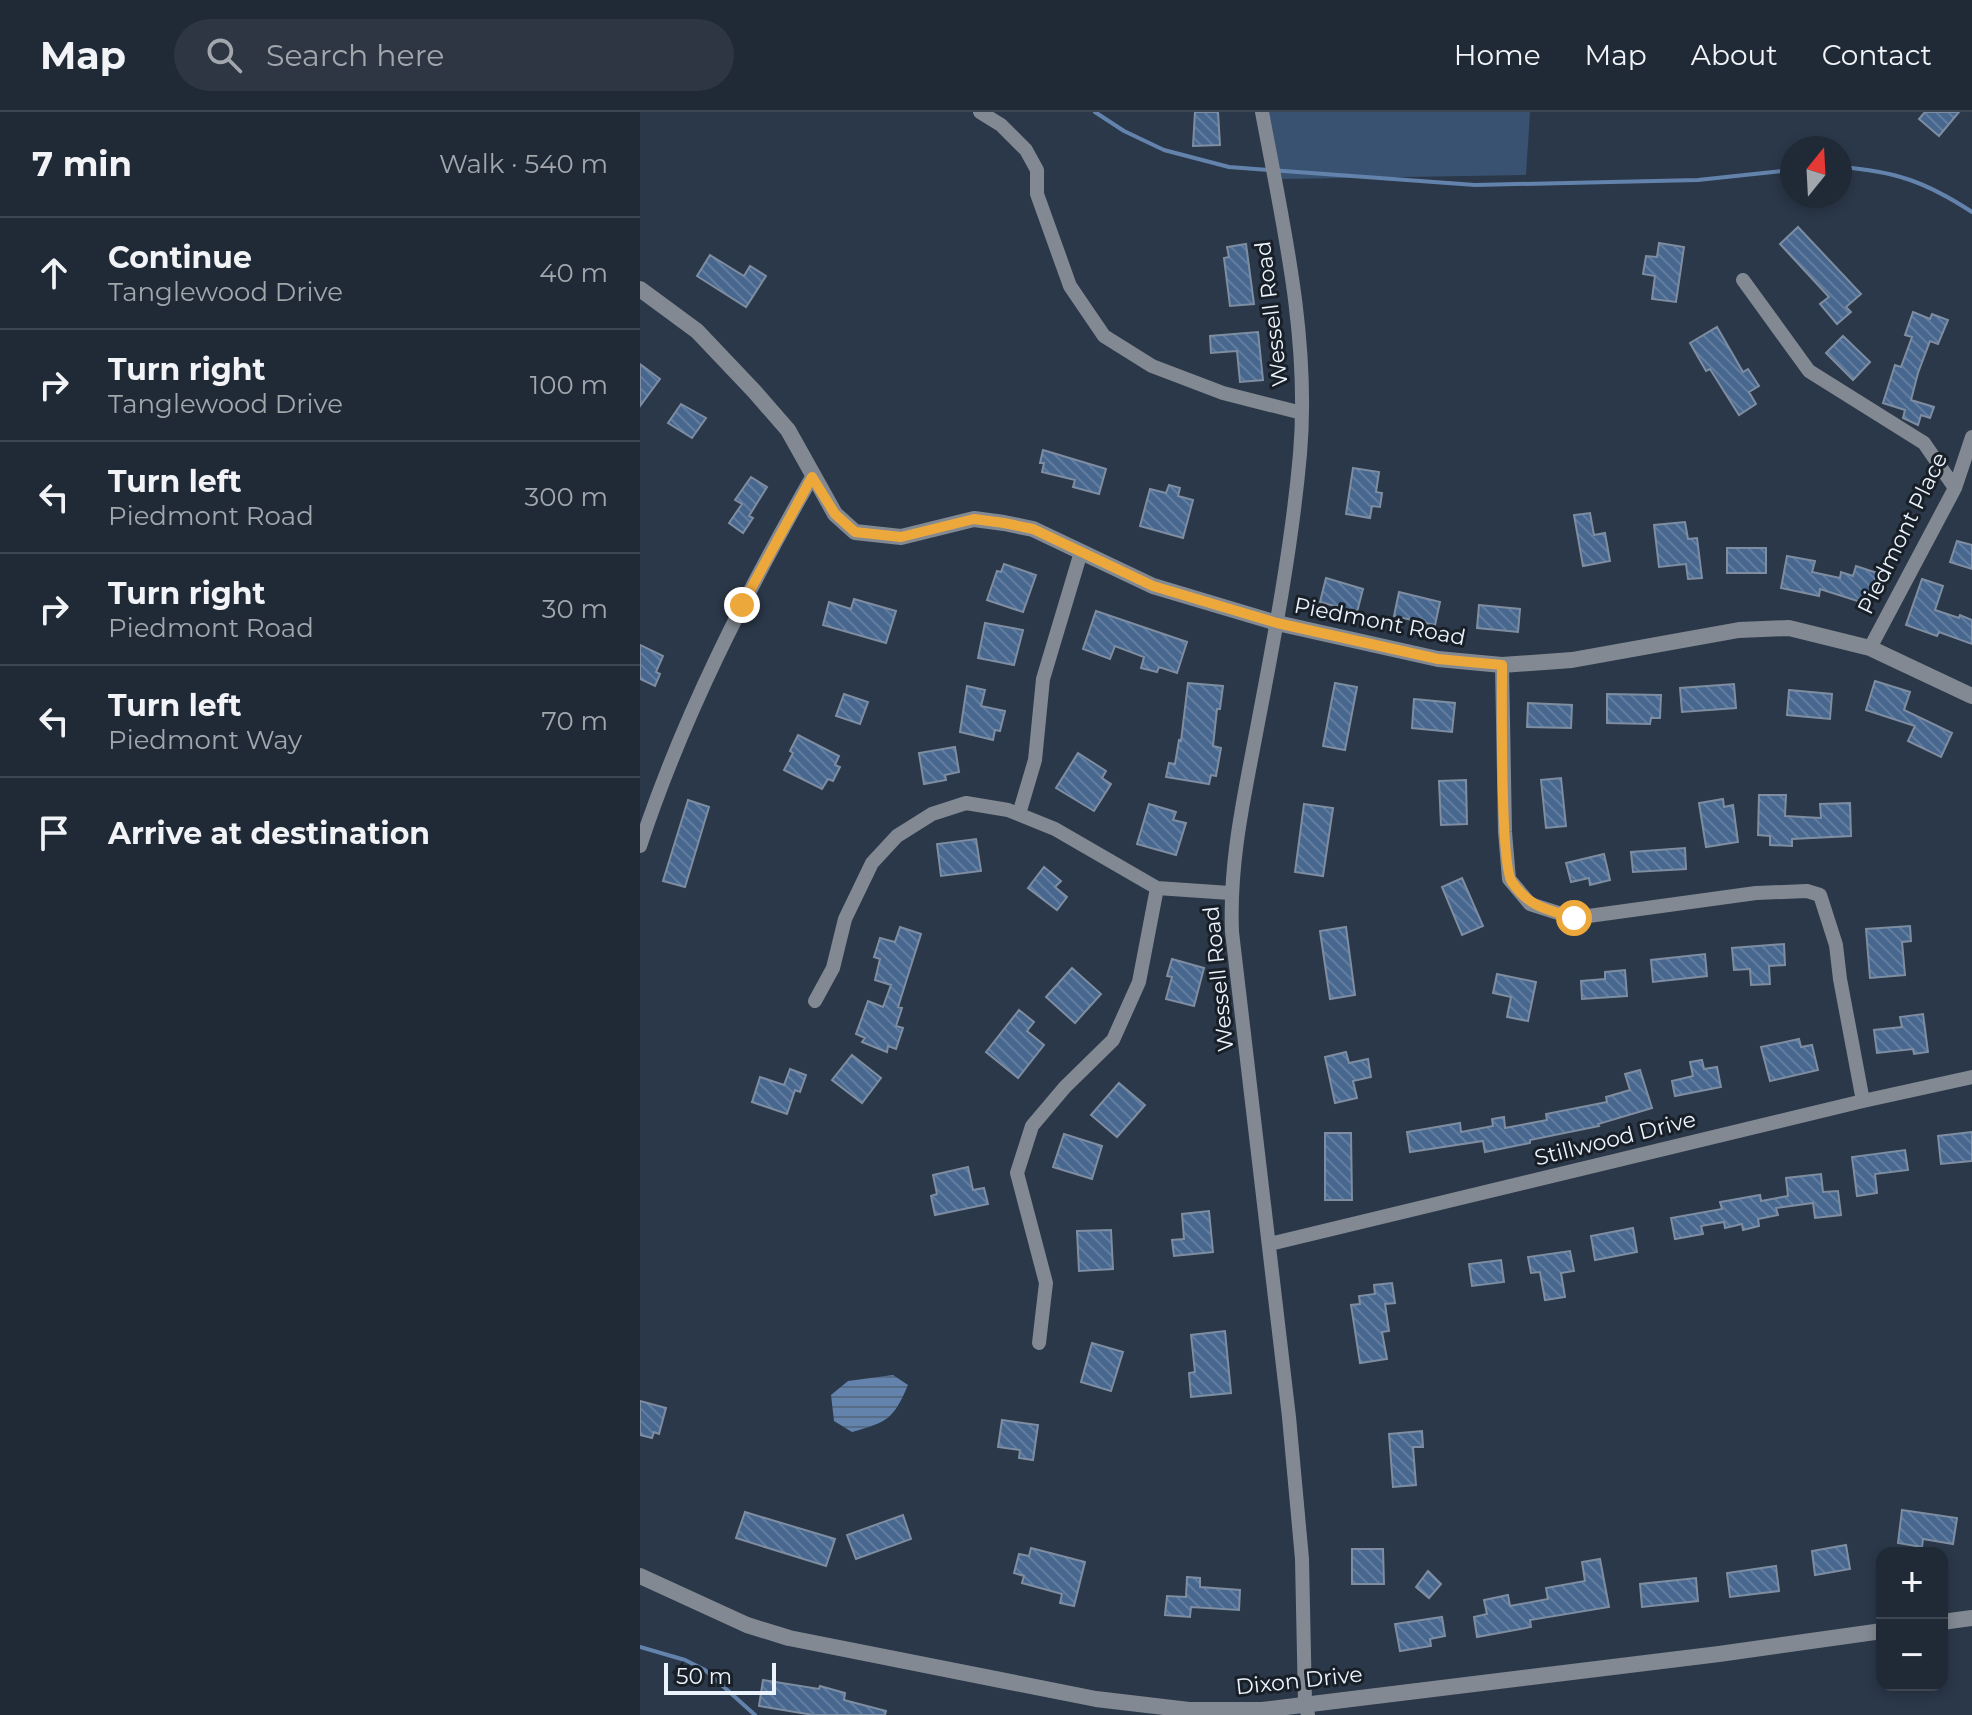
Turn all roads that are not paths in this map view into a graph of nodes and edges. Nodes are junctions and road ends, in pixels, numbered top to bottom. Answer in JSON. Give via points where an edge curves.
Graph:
{"nodes":[{"id":1,"x":980,"y":112,"type":"edge"},
{"id":2,"x":1262,"y":112,"type":"edge"},
{"id":3,"x":1743,"y":280,"type":"dead end"},
{"id":4,"x":640,"y":289,"type":"edge"},
{"id":5,"x":1302,"y":413,"type":"junction"},
{"id":6,"x":1972,"y":437,"type":"edge"},
{"id":7,"x":812,"y":477,"type":"junction"},
{"id":8,"x":1955,"y":488,"type":"junction"},
{"id":9,"x":1081,"y":552,"type":"junction"},
{"id":10,"x":1277,"y":623,"type":"junction"},
{"id":11,"x":1870,"y":648,"type":"junction"},
{"id":12,"x":1502,"y":665,"type":"junction"},
{"id":13,"x":1972,"y":696,"type":"edge"},
{"id":14,"x":1019,"y":814,"type":"junction"},
{"id":15,"x":640,"y":846,"type":"edge"},
{"id":16,"x":1157,"y":888,"type":"junction"},
{"id":17,"x":1230,"y":893,"type":"junction"},
{"id":18,"x":815,"y":1001,"type":"dead end"},
{"id":19,"x":1972,"y":1077,"type":"edge"},
{"id":20,"x":1863,"y":1101,"type":"junction"},
{"id":21,"x":1270,"y":1244,"type":"junction"},
{"id":22,"x":1039,"y":1343,"type":"dead end"},
{"id":23,"x":640,"y":1576,"type":"edge"},
{"id":24,"x":1972,"y":1618,"type":"edge"},
{"id":25,"x":1948,"y":1621,"type":"edge"},
{"id":26,"x":1876,"y":1632,"type":"edge"},
{"id":27,"x":1306,"y":1709,"type":"edge"}],
"edges":[{"from":1,"to":5,"type":"street","via":[[1026,150],[1037,170],[1037,194],[1070,286],[1104,336],[1152,366],[1223,393]]},
{"from":2,"to":5,"type":"street","name":"Wessell Road","via":[[1299,331]]},
{"from":3,"to":8,"type":"street","via":[[1809,371],[1924,443]]},
{"from":4,"to":7,"type":"street","name":"Piedmont Road","via":[[697,331],[754,391],[788,430]]},
{"from":5,"to":10,"type":"street","name":"Wessell Road"},
{"from":6,"to":8,"type":"street","name":"Piedmont Place"},
{"from":7,"to":9,"type":"street","name":"Piedmont Road","via":[[835,514],[855,532],[901,537],[974,519],[1033,529]]},
{"from":7,"to":15,"type":"street","via":[[752,583],[686,724]]},
{"from":8,"to":11,"type":"street","name":"Piedmont Place"},
{"from":9,"to":10,"type":"street","name":"Piedmont Road","via":[[1153,586]]},
{"from":9,"to":14,"type":"street","via":[[1043,679],[1035,760]]},
{"from":10,"to":12,"type":"street","name":"Piedmont Road","via":[[1438,659]]},
{"from":10,"to":17,"type":"street","name":"Wessell Road"},
{"from":11,"to":12,"type":"street","name":"Piedmont Road","via":[[1789,628],[1752,629],[1572,660]]},
{"from":11,"to":13,"type":"street","name":"Piedmont Road"},
{"from":12,"to":20,"type":"street","via":[[1509,879],[1530,904],[1574,918],[1756,893],[1820,895],[1836,945]]},
{"from":14,"to":16,"type":"street"},
{"from":14,"to":18,"type":"street","via":[[966,803],[932,814],[897,836],[872,863],[845,919],[833,968]]},
{"from":16,"to":17,"type":"street"},
{"from":16,"to":22,"type":"street","via":[[1139,982],[1113,1040],[1032,1126],[1017,1173],[1046,1283]]},
{"from":17,"to":21,"type":"street","name":"Wessell Road"},
{"from":19,"to":20,"type":"street","name":"Stillwood Drive"},
{"from":20,"to":21,"type":"street","name":"Stillwood Drive"},
{"from":21,"to":27,"type":"street","name":"Wessell Road","via":[[1302,1559]]},
{"from":23,"to":27,"type":"street","name":"Dixon Drive","via":[[747,1625],[789,1638],[1064,1694],[1189,1710]]},
{"from":24,"to":25,"type":"street"},
{"from":26,"to":27,"type":"street","name":"Dixon Drive"}]}
